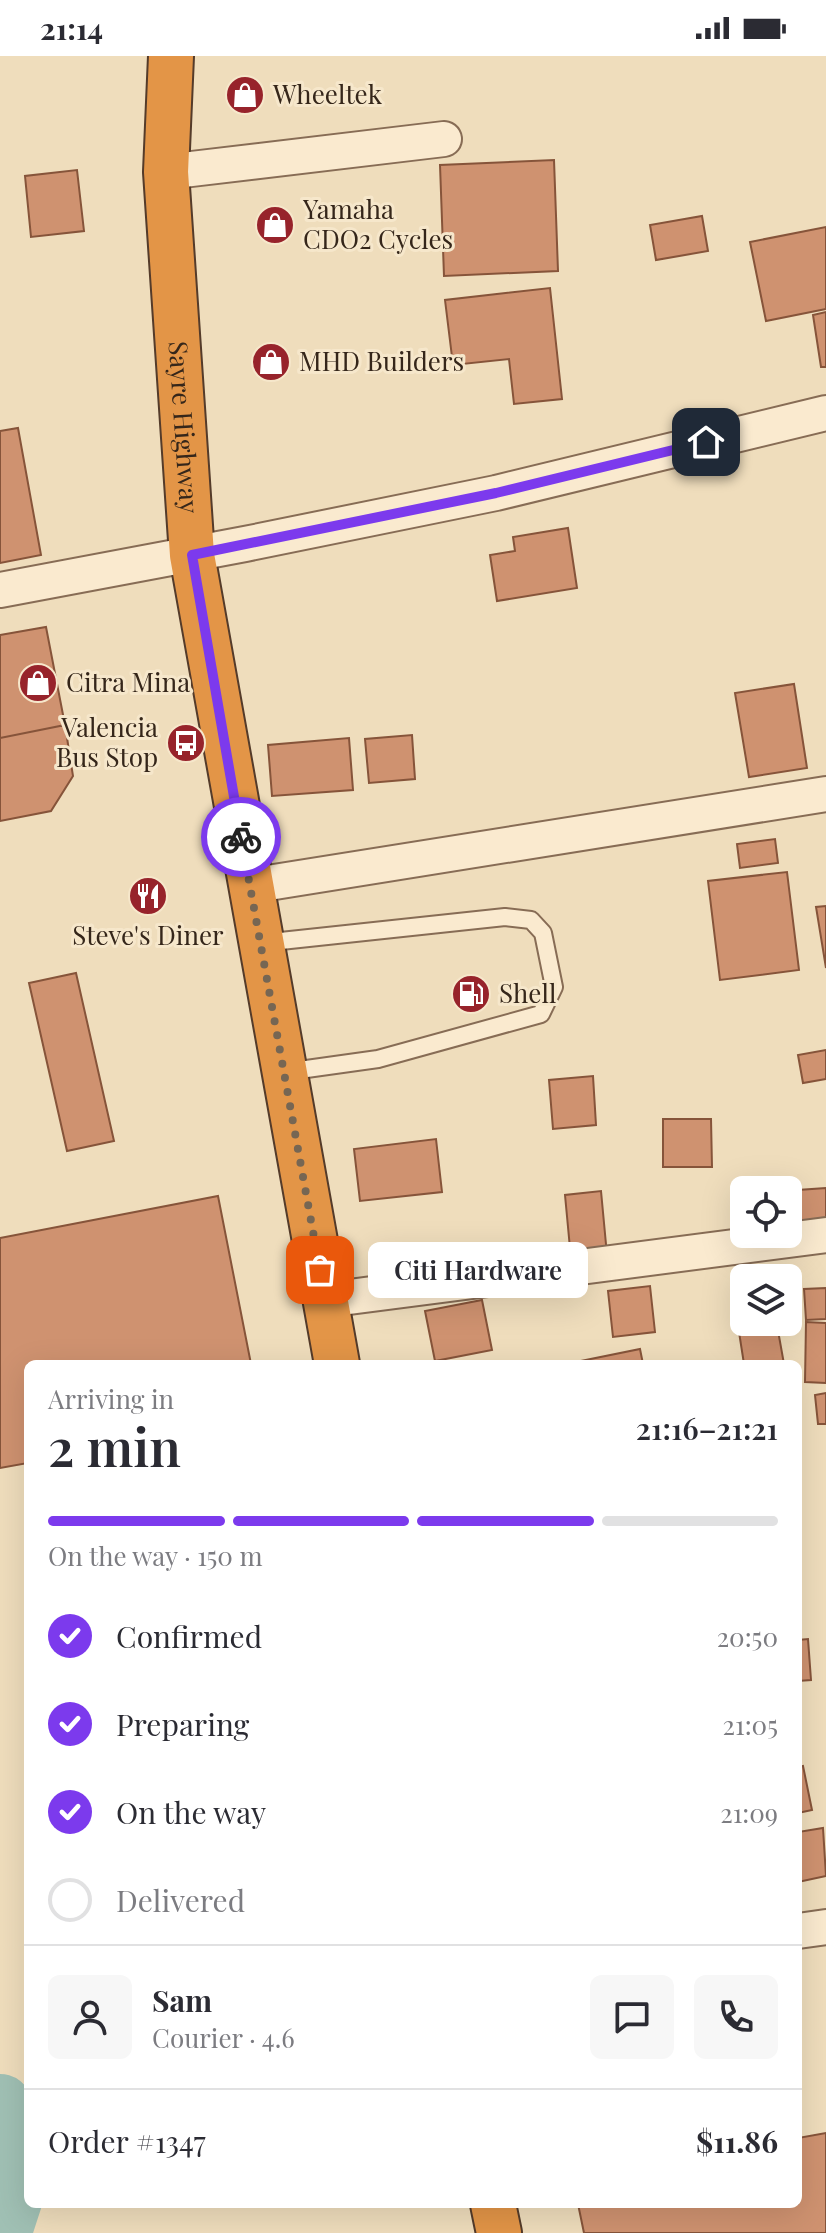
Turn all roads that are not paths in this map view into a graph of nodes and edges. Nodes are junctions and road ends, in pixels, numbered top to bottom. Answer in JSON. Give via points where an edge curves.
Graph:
{"nodes":[{"id":1,"x":171,"y":56,"type":"edge"},
{"id":2,"x":444,"y":139,"type":"dead end"},
{"id":3,"x":166,"y":172,"type":"junction"},
{"id":4,"x":826,"y":413,"type":"edge"},
{"id":5,"x":192,"y":555,"type":"junction"},
{"id":6,"x":0,"y":590,"type":"edge"},
{"id":7,"x":826,"y":794,"type":"edge"},
{"id":8,"x":249,"y":886,"type":"junction"},
{"id":9,"x":260,"y":943,"type":"junction"},
{"id":10,"x":283,"y":1073,"type":"junction"},
{"id":11,"x":826,"y":1235,"type":"edge"},
{"id":12,"x":326,"y":1300,"type":"junction"},
{"id":13,"x":336,"y":1360,"type":"edge"},
{"id":14,"x":826,"y":1927,"type":"edge"},
{"id":15,"x":802,"y":1930,"type":"edge"},
{"id":16,"x":494,"y":2208,"type":"edge"},
{"id":17,"x":499,"y":2233,"type":"edge"}],
"edges":[{"from":1,"to":3,"type":"highway","name":"Sayre Highway"},
{"from":2,"to":3,"type":"street"},
{"from":3,"to":5,"type":"highway","name":"Sayre Highway"},
{"from":4,"to":5,"type":"street","via":[[496,493]]},
{"from":5,"to":6,"type":"street"},
{"from":5,"to":8,"type":"highway","name":"Sayre Highway"},
{"from":7,"to":8,"type":"street"},
{"from":8,"to":9,"type":"highway","name":"Sayre Highway"},
{"from":9,"to":10,"type":"highway","name":"Sayre Highway"},
{"from":9,"to":10,"type":"lane","via":[[505,917],[531,920],[543,933],[554,987],[541,1014],[378,1059]]},
{"from":10,"to":12,"type":"highway","name":"Sayre Highway"},
{"from":11,"to":12,"type":"street"},
{"from":12,"to":13,"type":"highway","name":"Sayre Highway"},
{"from":14,"to":15,"type":"street"},
{"from":16,"to":17,"type":"highway"}]}
